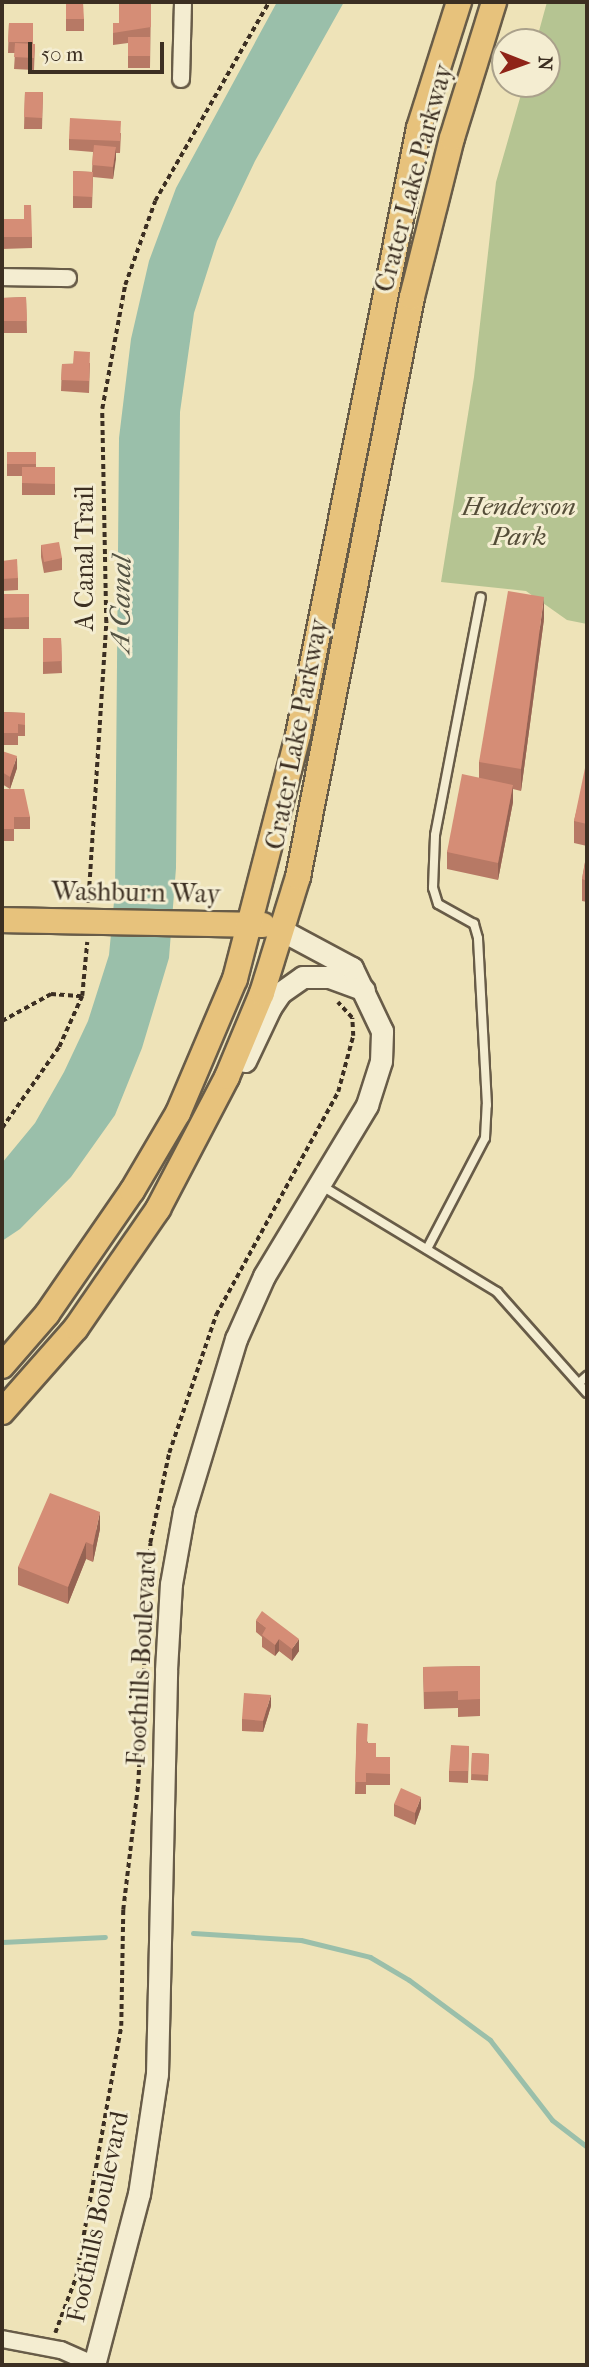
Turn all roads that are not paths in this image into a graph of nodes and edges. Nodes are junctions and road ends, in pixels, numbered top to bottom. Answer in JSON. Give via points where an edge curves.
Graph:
{"nodes":[{"id":1,"x":183,"y":2,"type":"edge"},
{"id":2,"x":459,"y":2,"type":"edge"},
{"id":3,"x":494,"y":2,"type":"edge"},
{"id":4,"x":181,"y":79,"type":"dead end"},
{"id":5,"x":2,"y":277,"type":"edge"},
{"id":6,"x":68,"y":278,"type":"dead end"},
{"id":7,"x":481,"y":597,"type":"dead end"},
{"id":8,"x":2,"y":920,"type":"edge"},
{"id":9,"x":266,"y":926,"type":"junction"},
{"id":10,"x":364,"y":990,"type":"junction"},
{"id":11,"x":214,"y":1101,"type":"junction"},
{"id":12,"x":319,"y":1184,"type":"junction"},
{"id":13,"x":427,"y":1250,"type":"junction"},
{"id":14,"x":2,"y":1366,"type":"edge"},
{"id":15,"x":587,"y":1376,"type":"edge"},
{"id":16,"x":579,"y":1383,"type":"junction"},
{"id":17,"x":587,"y":1393,"type":"edge"},
{"id":18,"x":2,"y":1412,"type":"edge"},
{"id":19,"x":2,"y":2339,"type":"edge"},
{"id":20,"x":94,"y":2365,"type":"edge"}],
"edges":[{"from":1,"to":4,"type":"street"},
{"from":2,"to":9,"type":"main road","name":"Crater Lake Parkway","via":[[419,128],[298,735]]},
{"from":3,"to":9,"type":"main road","name":"Crater Lake Parkway","via":[[452,138],[412,297],[298,877]]},
{"from":5,"to":6,"type":"street"},
{"from":7,"to":13,"type":"lane","via":[[435,835],[433,888],[438,904],[474,924],[478,938],[485,1138]]},
{"from":8,"to":9,"type":"main road","name":"Washburn Way"},
{"from":9,"to":10,"type":"main road","name":"Foothills Boulevard","via":[[352,968]]},
{"from":9,"to":11,"type":"main road","name":"Crater Lake Parkway","via":[[262,993]]},
{"from":9,"to":14,"type":"main road","name":"Crater Lake Parkway","via":[[235,979],[177,1113],[132,1191],[47,1314]]},
{"from":10,"to":11,"type":"main road","via":[[317,976],[293,984],[270,1008],[241,1070]]},
{"from":10,"to":12,"type":"main road","name":"Foothills Boulevard","via":[[382,1031],[381,1061],[367,1105]]},
{"from":11,"to":18,"type":"main road","name":"Crater Lake Parkway","via":[[158,1209],[76,1328]]},
{"from":12,"to":13,"type":"lane"},
{"from":12,"to":20,"type":"main road","name":"Foothills Boulevard","via":[[264,1276],[236,1339],[184,1511],[171,1584],[166,1670],[157,2074],[139,2194]]},
{"from":13,"to":16,"type":"lane","via":[[497,1292]]},
{"from":15,"to":16,"type":"lane"},
{"from":16,"to":17,"type":"lane"},
{"from":19,"to":20,"type":"street","via":[[61,2350]]}]}
